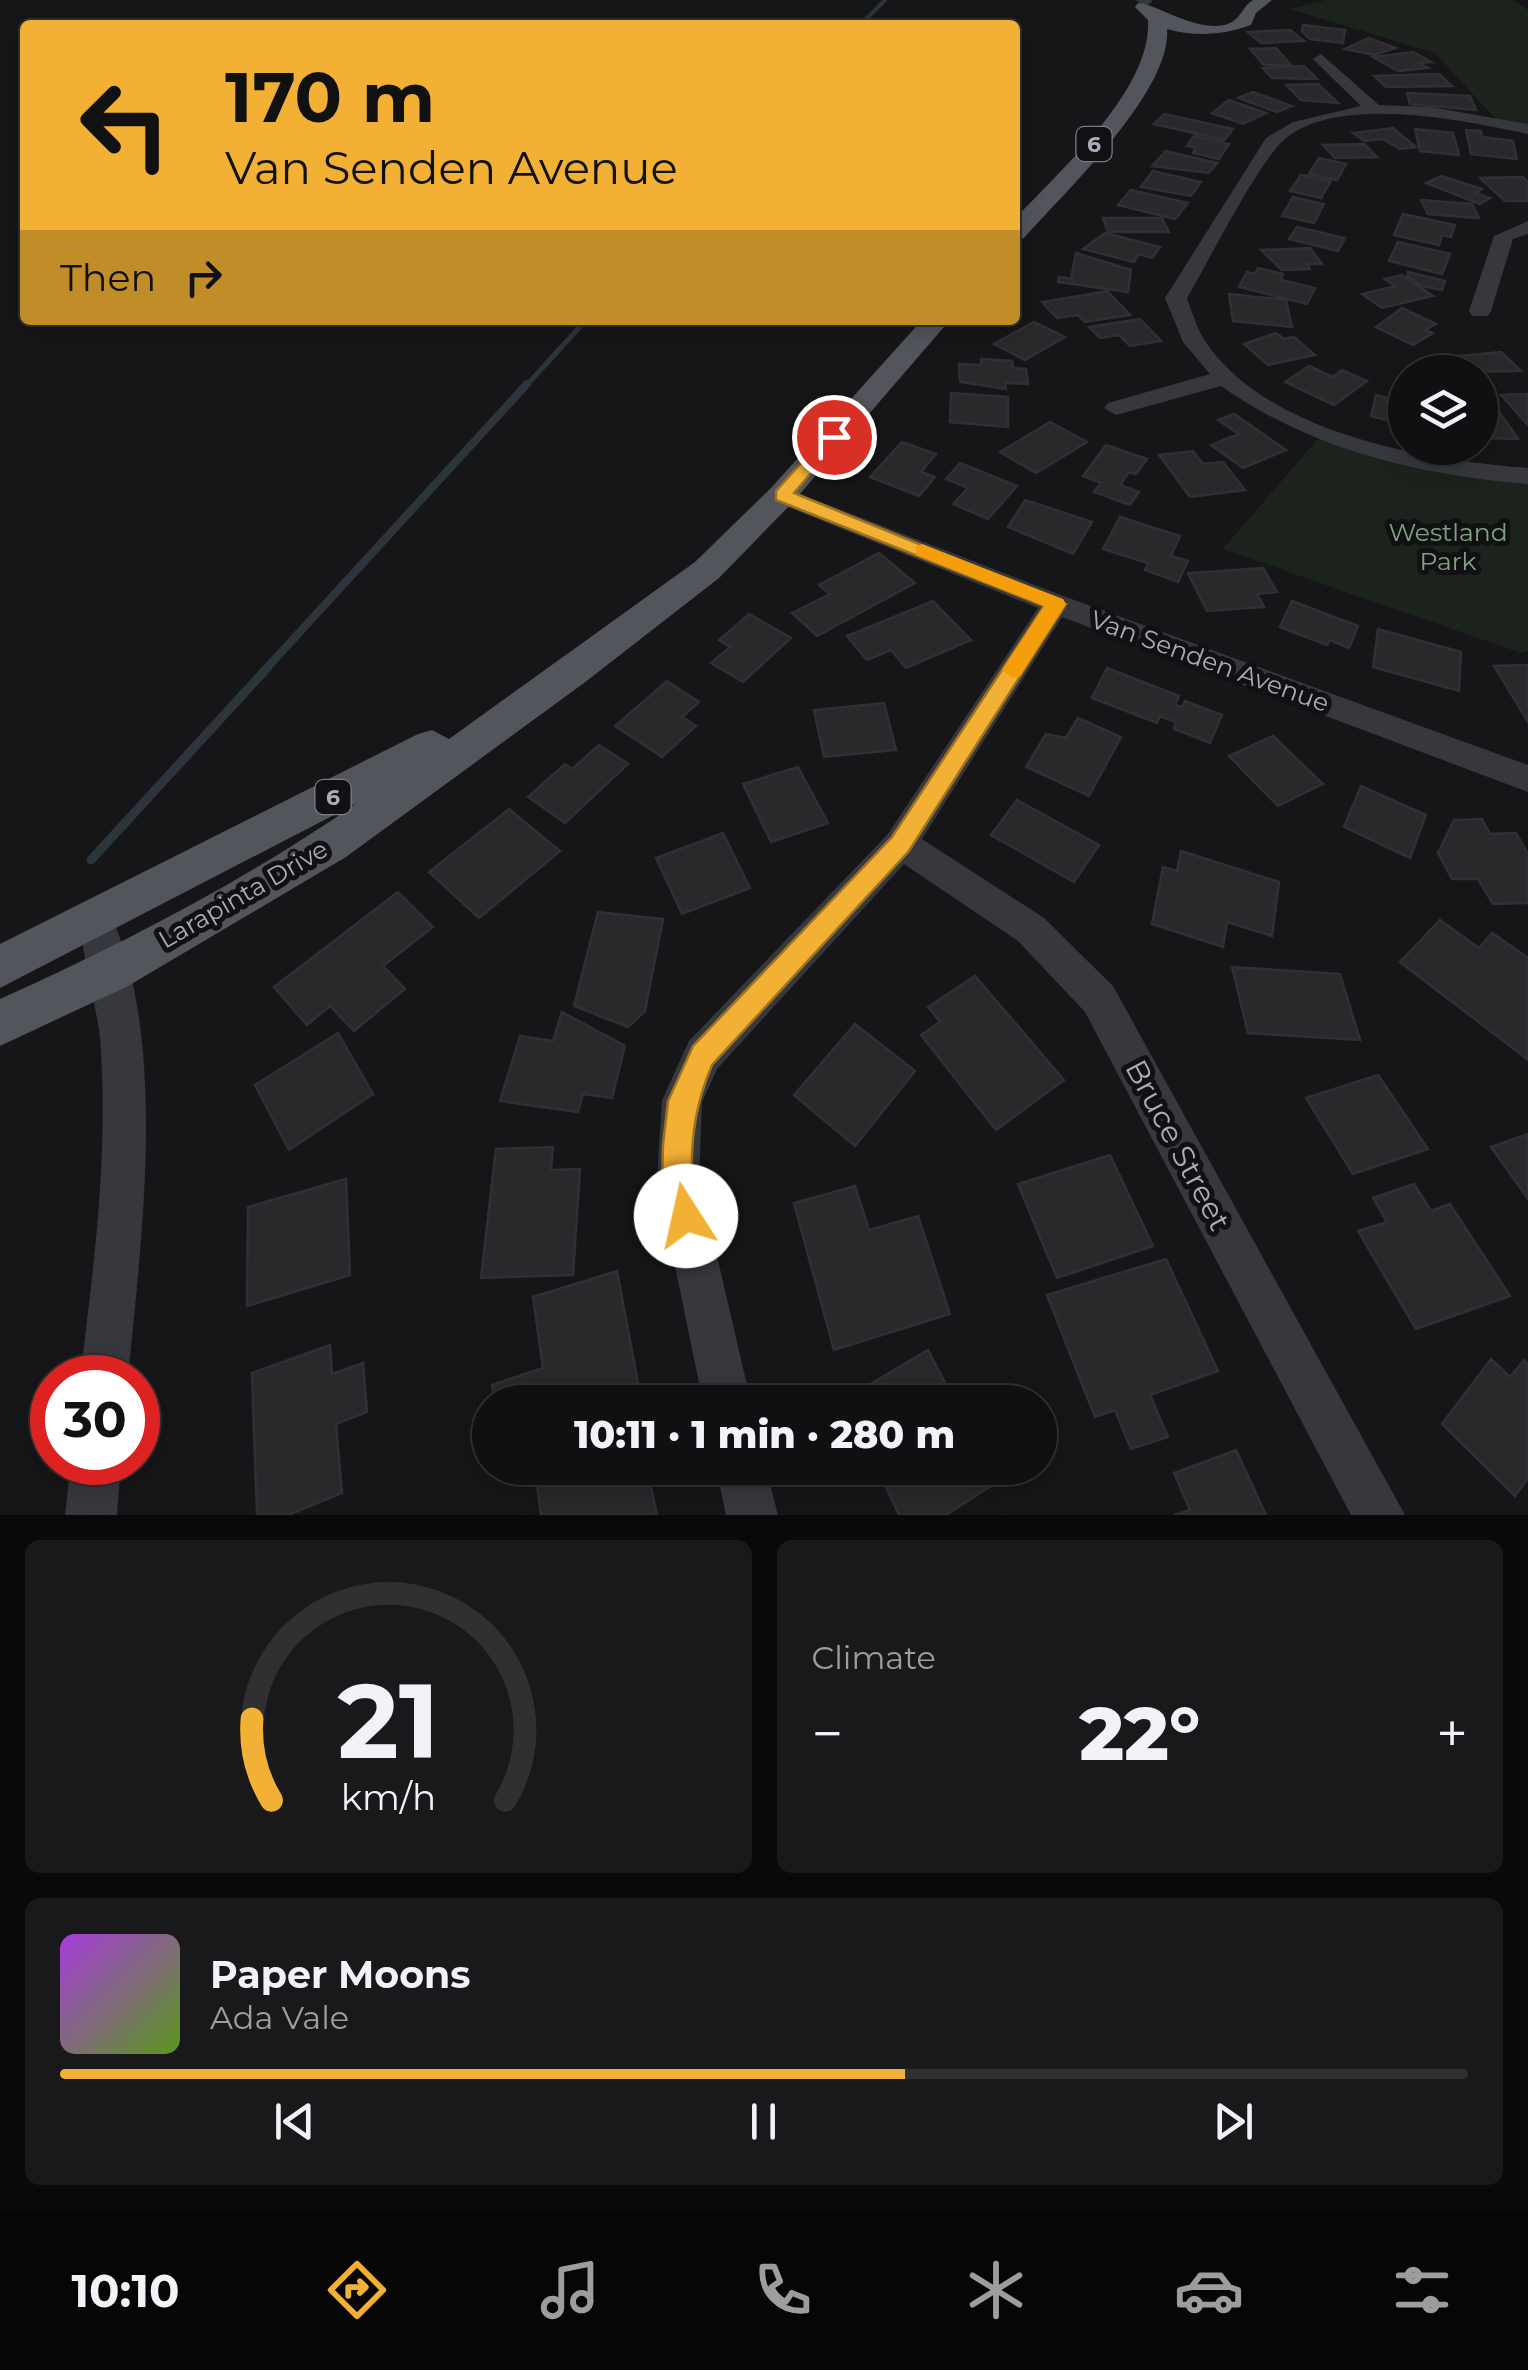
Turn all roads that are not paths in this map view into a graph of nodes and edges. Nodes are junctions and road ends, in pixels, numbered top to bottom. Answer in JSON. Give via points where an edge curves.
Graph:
{"nodes":[{"id":1,"x":1264,"y":0,"type":"edge"},
{"id":2,"x":1145,"y":1,"type":"edge"},
{"id":3,"x":1240,"y":6,"type":"edge"},
{"id":4,"x":1157,"y":19,"type":"junction"},
{"id":5,"x":1216,"y":28,"type":"junction"},
{"id":6,"x":1161,"y":47,"type":"junction"},
{"id":7,"x":1322,"y":59,"type":"dead end"},
{"id":8,"x":1375,"y":110,"type":"junction"},
{"id":9,"x":1528,"y":130,"type":"edge"},
{"id":10,"x":1020,"y":226,"type":"edge"},
{"id":11,"x":1528,"y":227,"type":"edge"},
{"id":12,"x":1480,"y":311,"type":"dead end"},
{"id":13,"x":934,"y":325,"type":"edge"},
{"id":14,"x":1222,"y":378,"type":"junction"},
{"id":15,"x":1116,"y":408,"type":"dead end"},
{"id":16,"x":1528,"y":476,"type":"edge"},
{"id":17,"x":782,"y":496,"type":"junction"},
{"id":18,"x":1056,"y":604,"type":"junction"},
{"id":19,"x":570,"y":673,"type":"junction"},
{"id":20,"x":1528,"y":779,"type":"edge"},
{"id":21,"x":900,"y":844,"type":"junction"},
{"id":22,"x":96,"y":922,"type":"junction"},
{"id":23,"x":0,"y":968,"type":"edge"},
{"id":24,"x":112,"y":971,"type":"junction"},
{"id":25,"x":0,"y":1023,"type":"edge"},
{"id":26,"x":106,"y":1355,"type":"edge"},
{"id":27,"x":723,"y":1385,"type":"edge"},
{"id":28,"x":94,"y":1485,"type":"edge"},
{"id":29,"x":745,"y":1485,"type":"edge"},
{"id":30,"x":91,"y":1515,"type":"edge"},
{"id":31,"x":752,"y":1515,"type":"edge"},
{"id":32,"x":1378,"y":1515,"type":"edge"}],
"edges":[{"from":1,"to":3,"type":"main road"},
{"from":2,"to":4,"type":"main road","via":[[1144,9]]},
{"from":3,"to":5,"type":"main road","via":[[1245,21]]},
{"from":4,"to":5,"type":"main road"},
{"from":4,"to":6,"type":"main road"},
{"from":5,"to":6,"type":"main road"},
{"from":6,"to":10,"type":"main road","number":"6","via":[[1117,119]]},
{"from":7,"to":8,"type":"street"},
{"from":8,"to":9,"type":"street"},
{"from":8,"to":14,"type":"street","via":[[1315,120],[1272,142],[1176,298],[1181,319]]},
{"from":11,"to":12,"type":"street","via":[[1504,236]]},
{"from":13,"to":17,"type":"main road","name":"Larapinta Drive","number":"6"},
{"from":14,"to":15,"type":"street"},
{"from":14,"to":16,"type":"street","via":[[1322,434],[1382,456],[1446,470]]},
{"from":17,"to":18,"type":"street","name":"Van Senden Avenue"},
{"from":17,"to":19,"type":"main road","name":"Larapinta Drive","number":"6","via":[[707,570]]},
{"from":18,"to":20,"type":"street","name":"Van Senden Avenue"},
{"from":18,"to":21,"type":"street"},
{"from":19,"to":22,"type":"main road","name":"Larapinta Drive","number":"6"},
{"from":19,"to":24,"type":"main road","name":"Larapinta Drive","number":"6","via":[[331,844]]},
{"from":21,"to":27,"type":"street","via":[[702,1055],[682,1101],[678,1179]]},
{"from":21,"to":32,"type":"street","name":"Bruce Street","via":[[984,893],[1060,951],[1100,999]]},
{"from":22,"to":23,"type":"main road","name":"Larapinta Drive","number":"6"},
{"from":22,"to":24,"type":"street"},
{"from":24,"to":25,"type":"main road","name":"Larapinta Drive","number":"6"},
{"from":24,"to":26,"type":"street","via":[[126,1161]]},
{"from":28,"to":30,"type":"street"},
{"from":29,"to":31,"type":"street"}]}
